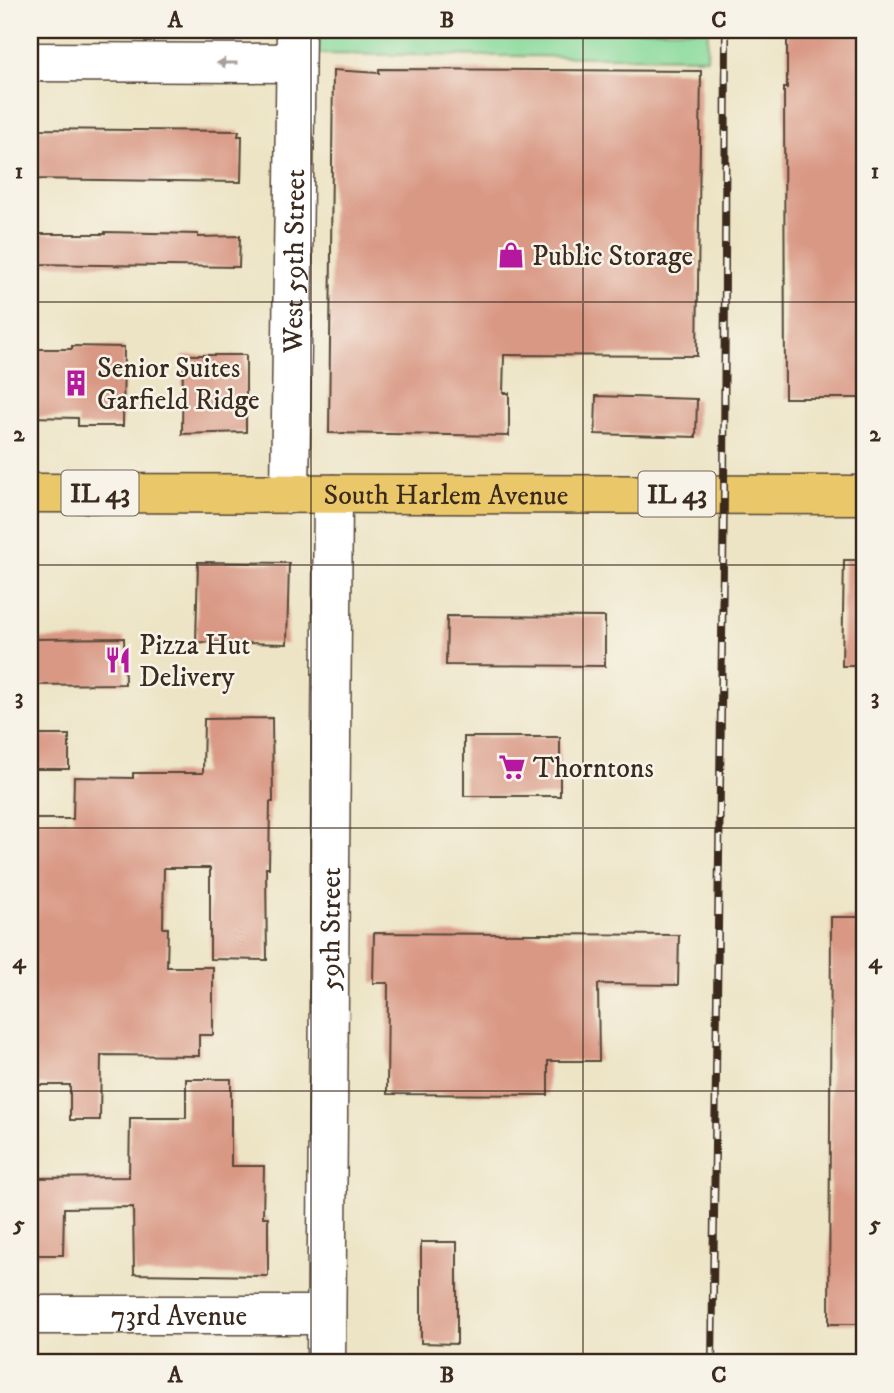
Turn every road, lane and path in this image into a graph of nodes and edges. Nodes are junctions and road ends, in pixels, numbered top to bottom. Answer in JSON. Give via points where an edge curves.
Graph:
{"nodes":[{"id":1,"x":296,"y":47,"type":"edge"},
{"id":2,"x":30,"y":62,"type":"edge"},
{"id":3,"x":30,"y":493,"type":"edge"},
{"id":4,"x":290,"y":494,"type":"junction"},
{"id":5,"x":333,"y":494,"type":"junction"},
{"id":6,"x":864,"y":495,"type":"edge"},
{"id":7,"x":30,"y":1315,"type":"edge"},
{"id":8,"x":326,"y":1315,"type":"junction"},
{"id":9,"x":326,"y":1363,"type":"edge"}],
"edges":[{"from":1,"to":2,"type":"street","one_way":true},
{"from":1,"to":4,"type":"street","name":"West 59th Street"},
{"from":3,"to":4,"type":"main road","name":"South Harlem Avenue","number":"IL 43"},
{"from":4,"to":5,"type":"main road","name":"South Harlem Avenue","number":"IL 43"},
{"from":5,"to":6,"type":"main road","name":"South Harlem Avenue","number":"IL 43"},
{"from":5,"to":8,"type":"street","name":"59th Street"},
{"from":7,"to":8,"type":"street","name":"73rd Avenue"},
{"from":8,"to":9,"type":"street","name":"59th Street"}]}
